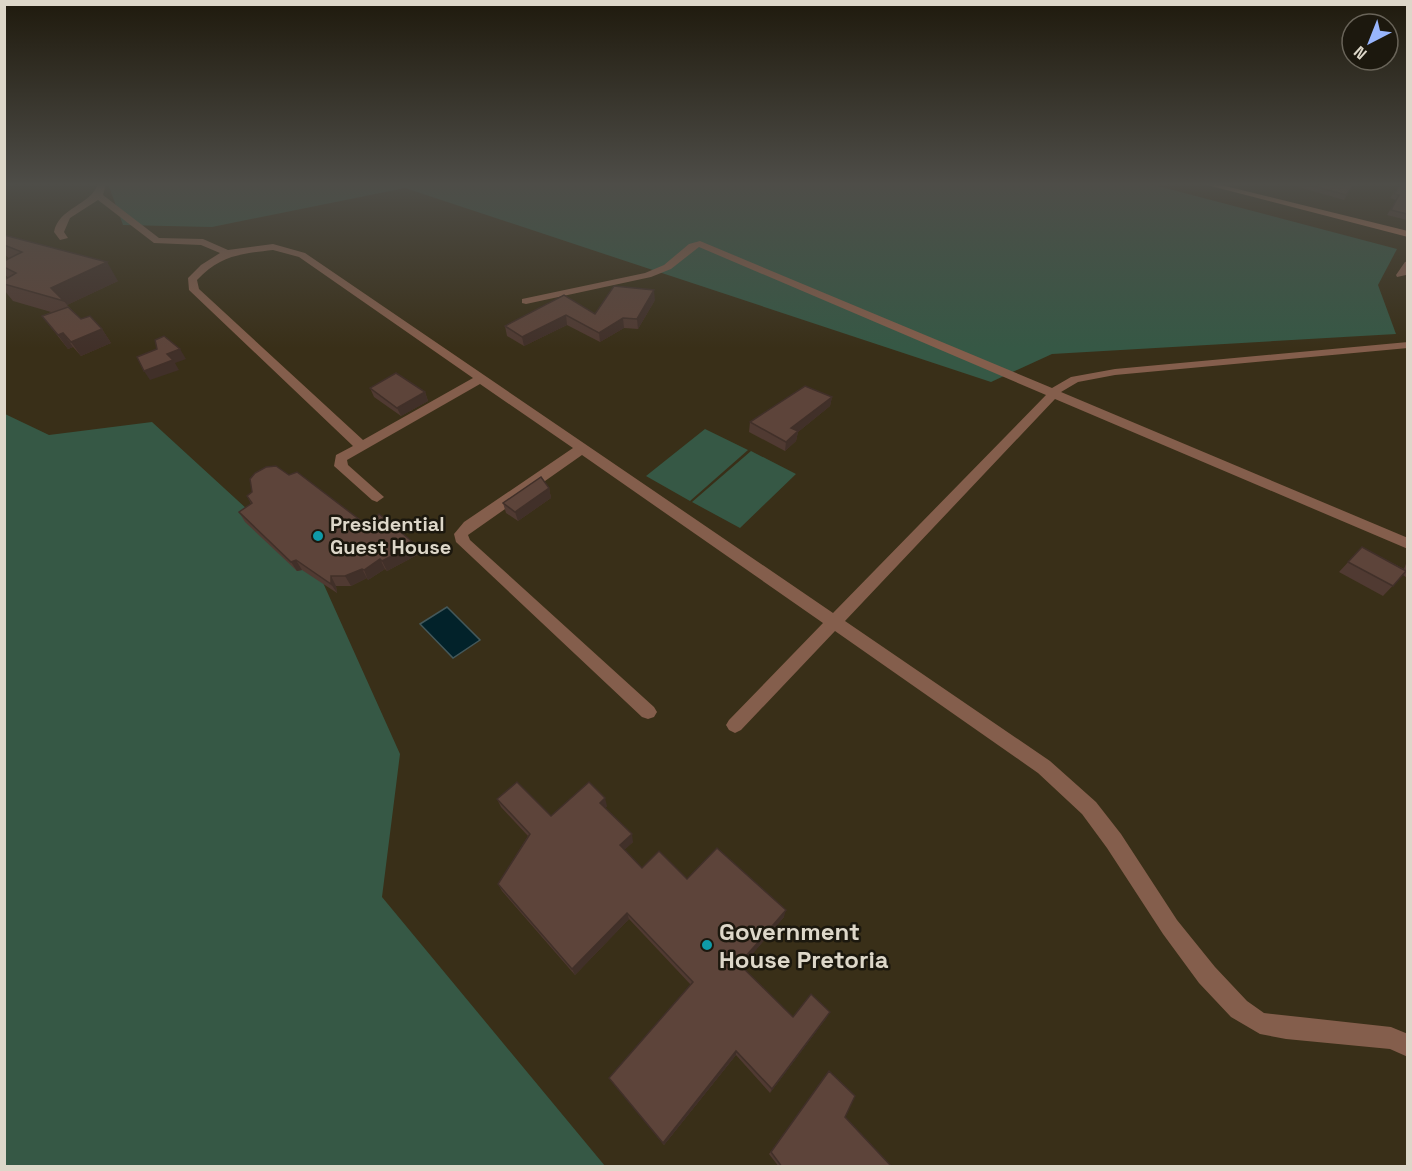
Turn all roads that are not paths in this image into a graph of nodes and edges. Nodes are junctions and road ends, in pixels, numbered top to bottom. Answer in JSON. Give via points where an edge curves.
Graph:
{"nodes":[{"id":1,"x":154,"y":239,"type":"edge"},
{"id":2,"x":227,"y":253,"type":"junction"},
{"id":3,"x":1407,"y":264,"type":"edge"},
{"id":4,"x":1401,"y":276,"type":"dead end"},
{"id":5,"x":526,"y":301,"type":"dead end"},
{"id":6,"x":1407,"y":345,"type":"edge"},
{"id":7,"x":480,"y":379,"type":"junction"},
{"id":8,"x":1053,"y":392,"type":"junction"},
{"id":9,"x":361,"y":446,"type":"junction"},
{"id":10,"x":581,"y":449,"type":"junction"},
{"id":11,"x":377,"y":498,"type":"dead end"},
{"id":12,"x":1407,"y":544,"type":"edge"},
{"id":13,"x":832,"y":622,"type":"junction"},
{"id":14,"x":648,"y":712,"type":"dead end"},
{"id":15,"x":735,"y":725,"type":"dead end"},
{"id":16,"x":1407,"y":1046,"type":"edge"}],
"edges":[{"from":1,"to":2,"type":"street","via":[[203,242]]},
{"from":2,"to":7,"type":"street","via":[[273,247],[302,255]]},
{"from":2,"to":9,"type":"street","via":[[196,273],[192,279],[194,290]]},
{"from":3,"to":4,"type":"street"},
{"from":5,"to":8,"type":"street","via":[[655,272],[700,244]]},
{"from":6,"to":8,"type":"street","via":[[1095,374],[1075,378]]},
{"from":7,"to":9,"type":"street"},
{"from":7,"to":10,"type":"street"},
{"from":8,"to":12,"type":"street"},
{"from":8,"to":13,"type":"street"},
{"from":9,"to":11,"type":"street","via":[[341,458],[341,466]]},
{"from":10,"to":13,"type":"street"},
{"from":10,"to":14,"type":"street","via":[[477,520],[461,534],[463,542]]},
{"from":13,"to":15,"type":"street"},
{"from":13,"to":16,"type":"street","via":[[1020,750],[1069,788],[1114,841],[1170,927],[1239,1009],[1269,1025],[1391,1038]]}]}
